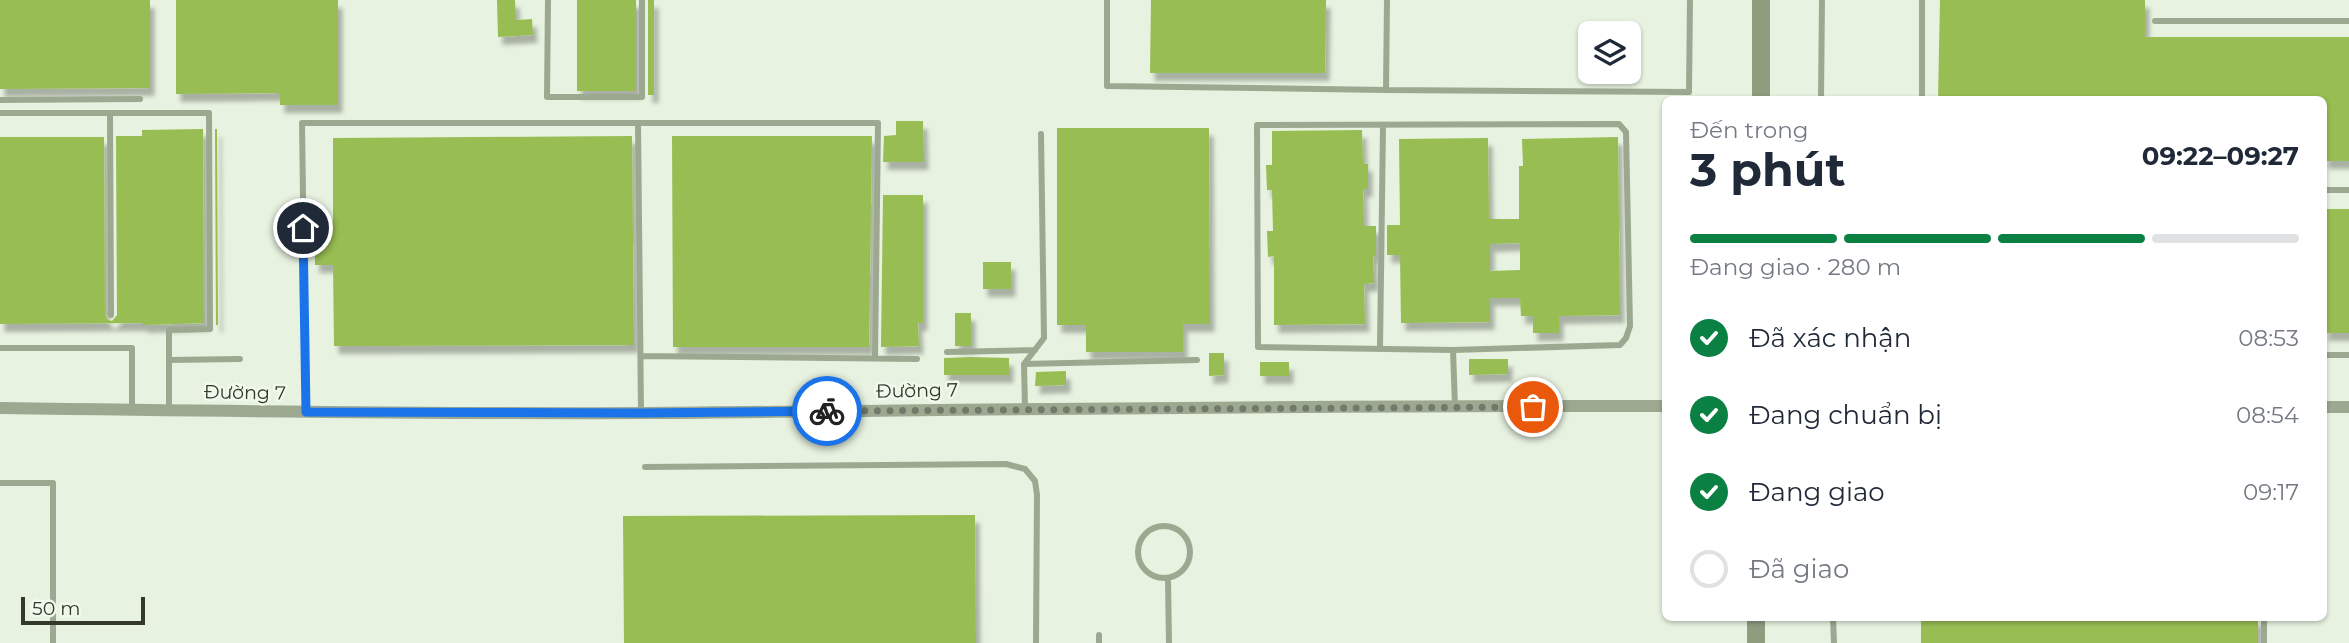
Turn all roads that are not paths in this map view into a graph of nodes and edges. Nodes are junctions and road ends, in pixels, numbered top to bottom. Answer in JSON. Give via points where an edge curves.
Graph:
{"nodes":[{"id":1,"x":548,"y":0,"type":"edge"},
{"id":2,"x":642,"y":0,"type":"edge"},
{"id":3,"x":1107,"y":0,"type":"edge"},
{"id":4,"x":1387,"y":0,"type":"edge"},
{"id":5,"x":1690,"y":0,"type":"edge"},
{"id":6,"x":1761,"y":0,"type":"edge"},
{"id":7,"x":1822,"y":0,"type":"edge"},
{"id":8,"x":1922,"y":0,"type":"edge"},
{"id":9,"x":2155,"y":21,"type":"dead end"},
{"id":10,"x":2349,"y":21,"type":"edge"},
{"id":11,"x":1386,"y":90,"type":"junction"},
{"id":12,"x":1760,"y":96,"type":"edge"},
{"id":13,"x":1821,"y":96,"type":"edge"},
{"id":14,"x":1922,"y":96,"type":"edge"},
{"id":15,"x":140,"y":99,"type":"dead end"},
{"id":16,"x":0,"y":100,"type":"edge"},
{"id":17,"x":0,"y":113,"type":"edge"},
{"id":18,"x":110,"y":113,"type":"junction"},
{"id":19,"x":638,"y":123,"type":"junction"},
{"id":20,"x":1383,"y":126,"type":"junction"},
{"id":21,"x":1041,"y":134,"type":"dead end"},
{"id":22,"x":2327,"y":190,"type":"edge"},
{"id":23,"x":2349,"y":190,"type":"edge"},
{"id":24,"x":111,"y":315,"type":"dead end"},
{"id":25,"x":0,"y":348,"type":"edge"},
{"id":26,"x":1380,"y":348,"type":"junction"},
{"id":27,"x":1035,"y":350,"type":"junction"},
{"id":28,"x":1453,"y":350,"type":"junction"},
{"id":29,"x":947,"y":352,"type":"dead end"},
{"id":30,"x":2327,"y":355,"type":"edge"},
{"id":31,"x":2349,"y":355,"type":"edge"},
{"id":32,"x":641,"y":356,"type":"junction"},
{"id":33,"x":875,"y":358,"type":"junction"},
{"id":34,"x":169,"y":359,"type":"junction"},
{"id":35,"x":240,"y":359,"type":"dead end"},
{"id":36,"x":917,"y":359,"type":"dead end"},
{"id":37,"x":1197,"y":360,"type":"dead end"},
{"id":38,"x":1024,"y":364,"type":"junction"},
{"id":39,"x":1662,"y":406,"type":"edge"},
{"id":40,"x":1455,"y":407,"type":"junction"},
{"id":41,"x":2327,"y":407,"type":"edge"},
{"id":42,"x":2349,"y":407,"type":"edge"},
{"id":43,"x":0,"y":408,"type":"edge"},
{"id":44,"x":1025,"y":408,"type":"junction"},
{"id":45,"x":132,"y":410,"type":"junction"},
{"id":46,"x":169,"y":410,"type":"junction"},
{"id":47,"x":306,"y":412,"type":"junction"},
{"id":48,"x":641,"y":413,"type":"junction"},
{"id":49,"x":645,"y":467,"type":"dead end"},
{"id":50,"x":0,"y":482,"type":"edge"},
{"id":51,"x":1168,"y":578,"type":"junction"},
{"id":52,"x":1756,"y":621,"type":"edge"},
{"id":53,"x":1833,"y":621,"type":"edge"},
{"id":54,"x":2264,"y":621,"type":"edge"},
{"id":55,"x":53,"y":643,"type":"edge"},
{"id":56,"x":1036,"y":643,"type":"edge"},
{"id":57,"x":1169,"y":643,"type":"edge"},
{"id":58,"x":1756,"y":643,"type":"edge"},
{"id":59,"x":1834,"y":643,"type":"edge"},
{"id":60,"x":2264,"y":643,"type":"edge"}],
"edges":[{"from":1,"to":2,"type":"lane","via":[[547,97],[642,97]]},
{"from":3,"to":11,"type":"lane","via":[[1107,86]]},
{"from":4,"to":11,"type":"lane"},
{"from":5,"to":11,"type":"lane","via":[[1689,92]]},
{"from":6,"to":12,"type":"street"},
{"from":7,"to":13,"type":"lane"},
{"from":8,"to":14,"type":"lane"},
{"from":9,"to":10,"type":"lane"},
{"from":15,"to":16,"type":"lane"},
{"from":17,"to":18,"type":"lane"},
{"from":18,"to":24,"type":"lane"},
{"from":18,"to":34,"type":"lane","via":[[209,113],[210,329],[169,330]]},
{"from":19,"to":32,"type":"lane"},
{"from":19,"to":33,"type":"lane","via":[[878,123]]},
{"from":19,"to":47,"type":"lane","via":[[302,123]]},
{"from":20,"to":26,"type":"lane"},
{"from":20,"to":26,"type":"lane","via":[[1258,125],[1258,347]]},
{"from":20,"to":28,"type":"lane","via":[[1619,124],[1626,132],[1630,326],[1626,338],[1620,345]]},
{"from":21,"to":27,"type":"lane","via":[[1044,338]]},
{"from":22,"to":23,"type":"lane"},
{"from":25,"to":45,"type":"lane","via":[[132,348]]},
{"from":26,"to":28,"type":"lane"},
{"from":27,"to":29,"type":"lane"},
{"from":27,"to":38,"type":"lane"},
{"from":28,"to":40,"type":"lane"},
{"from":30,"to":31,"type":"lane"},
{"from":32,"to":33,"type":"lane"},
{"from":32,"to":48,"type":"lane"},
{"from":33,"to":36,"type":"lane"},
{"from":34,"to":35,"type":"lane"},
{"from":34,"to":46,"type":"lane"},
{"from":37,"to":38,"type":"lane"},
{"from":38,"to":44,"type":"lane"},
{"from":39,"to":40,"type":"street","name":"Đường 7"},
{"from":40,"to":44,"type":"street","name":"Đường 7"},
{"from":41,"to":42,"type":"street"},
{"from":43,"to":45,"type":"street","name":"Đường 7"},
{"from":44,"to":48,"type":"street","name":"Đường 7"},
{"from":45,"to":46,"type":"street","name":"Đường 7"},
{"from":46,"to":47,"type":"street","name":"Đường 7"},
{"from":47,"to":48,"type":"street","name":"Đường 7"},
{"from":49,"to":56,"type":"lane","via":[[1006,464],[1025,468],[1035,481],[1037,495]]},
{"from":50,"to":55,"type":"lane","via":[[53,482]]},
{"from":51,"to":51,"type":"lane","via":[[1188,563],[1190,546],[1181,531],[1165,525],[1149,530],[1138,553],[1144,569]]},
{"from":51,"to":57,"type":"lane"},
{"from":52,"to":58,"type":"street"},
{"from":53,"to":59,"type":"lane"},
{"from":54,"to":60,"type":"lane"}]}
